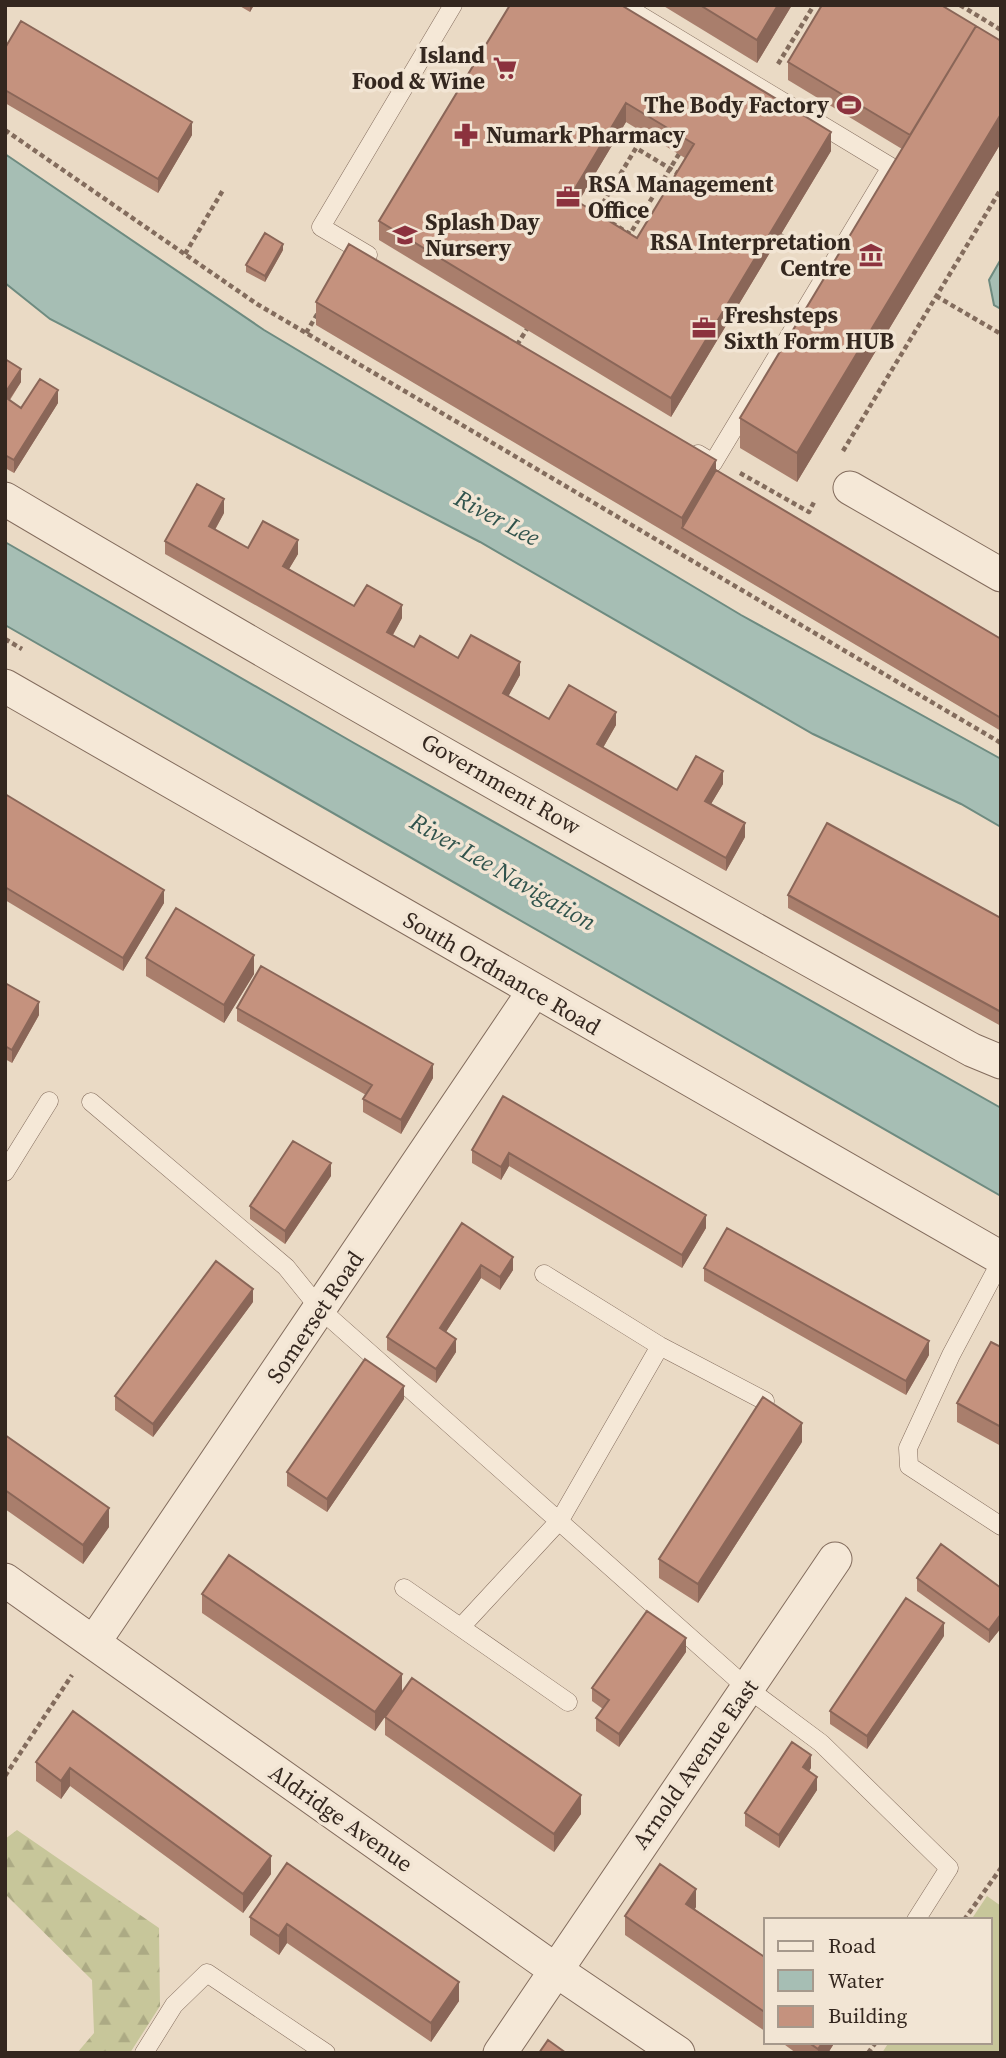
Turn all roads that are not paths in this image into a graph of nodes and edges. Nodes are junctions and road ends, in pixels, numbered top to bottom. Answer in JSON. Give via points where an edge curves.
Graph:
{"nodes":[{"id":1,"x":453,"y":5,"type":"edge"},
{"id":2,"x":623,"y":5,"type":"edge"},
{"id":3,"x":386,"y":266,"type":"edge"},
{"id":4,"x":678,"y":442,"type":"edge"},
{"id":5,"x":839,"y":482,"type":"road end"},
{"id":6,"x":5,"y":499,"type":"edge"},
{"id":7,"x":1001,"y":575,"type":"edge"},
{"id":8,"x":5,"y":686,"type":"edge"},
{"id":9,"x":534,"y":991,"type":"junction"},
{"id":10,"x":1001,"y":1062,"type":"edge"},
{"id":11,"x":49,"y":1101,"type":"dead end"},
{"id":12,"x":91,"y":1102,"type":"dead end"},
{"id":13,"x":5,"y":1172,"type":"edge"},
{"id":14,"x":1001,"y":1259,"type":"edge"},
{"id":15,"x":544,"y":1275,"type":"dead end"},
{"id":16,"x":320,"y":1309,"type":"junction"},
{"id":17,"x":660,"y":1346,"type":"junction"},
{"id":18,"x":765,"y":1401,"type":"edge"},
{"id":19,"x":560,"y":1520,"type":"junction"},
{"id":20,"x":1001,"y":1526,"type":"edge"},
{"id":21,"x":835,"y":1559,"type":"dead end"},
{"id":22,"x":5,"y":1580,"type":"edge"},
{"id":23,"x":404,"y":1588,"type":"dead end"},
{"id":24,"x":461,"y":1627,"type":"junction"},
{"id":25,"x":94,"y":1642,"type":"junction"},
{"id":26,"x":747,"y":1688,"type":"junction"},
{"id":27,"x":568,"y":1702,"type":"dead end"},
{"id":28,"x":917,"y":1918,"type":"edge"},
{"id":29,"x":554,"y":1969,"type":"junction"},
{"id":30,"x":144,"y":2053,"type":"edge"},
{"id":31,"x":326,"y":2053,"type":"edge"},
{"id":32,"x":500,"y":2053,"type":"edge"},
{"id":33,"x":678,"y":2053,"type":"edge"}],
"edges":[{"from":1,"to":3,"type":"lane","via":[[321,227]]},
{"from":2,"to":4,"type":"lane","via":[[891,167],[713,463]]},
{"from":5,"to":7,"type":"street"},
{"from":6,"to":10,"type":"street","name":"Government Row","via":[[774,940]]},
{"from":8,"to":9,"type":"street","name":"South Ordnance Road"},
{"from":9,"to":14,"type":"street","name":"South Ordnance Road"},
{"from":9,"to":16,"type":"street","name":"Somerset Road"},
{"from":11,"to":13,"type":"lane"},
{"from":12,"to":16,"type":"lane","via":[[286,1267]]},
{"from":14,"to":20,"type":"lane","via":[[908,1448],[909,1466]]},
{"from":15,"to":17,"type":"lane"},
{"from":16,"to":19,"type":"lane"},
{"from":16,"to":25,"type":"street","name":"Somerset Road"},
{"from":17,"to":18,"type":"lane"},
{"from":17,"to":19,"type":"lane"},
{"from":19,"to":24,"type":"lane"},
{"from":19,"to":26,"type":"lane"},
{"from":21,"to":26,"type":"street","name":"Arnold Avenue East"},
{"from":22,"to":25,"type":"street","name":"Aldridge Avenue"},
{"from":23,"to":24,"type":"lane"},
{"from":24,"to":27,"type":"lane"},
{"from":25,"to":29,"type":"street","name":"Aldridge Avenue"},
{"from":26,"to":28,"type":"lane","via":[[821,1743],[949,1868]]},
{"from":26,"to":29,"type":"street","name":"Arnold Avenue East"},
{"from":29,"to":32,"type":"street","name":"Arnold Avenue East"},
{"from":29,"to":33,"type":"street","name":"Aldridge Avenue"},
{"from":30,"to":31,"type":"lane","via":[[174,2005],[207,1973]]}]}
